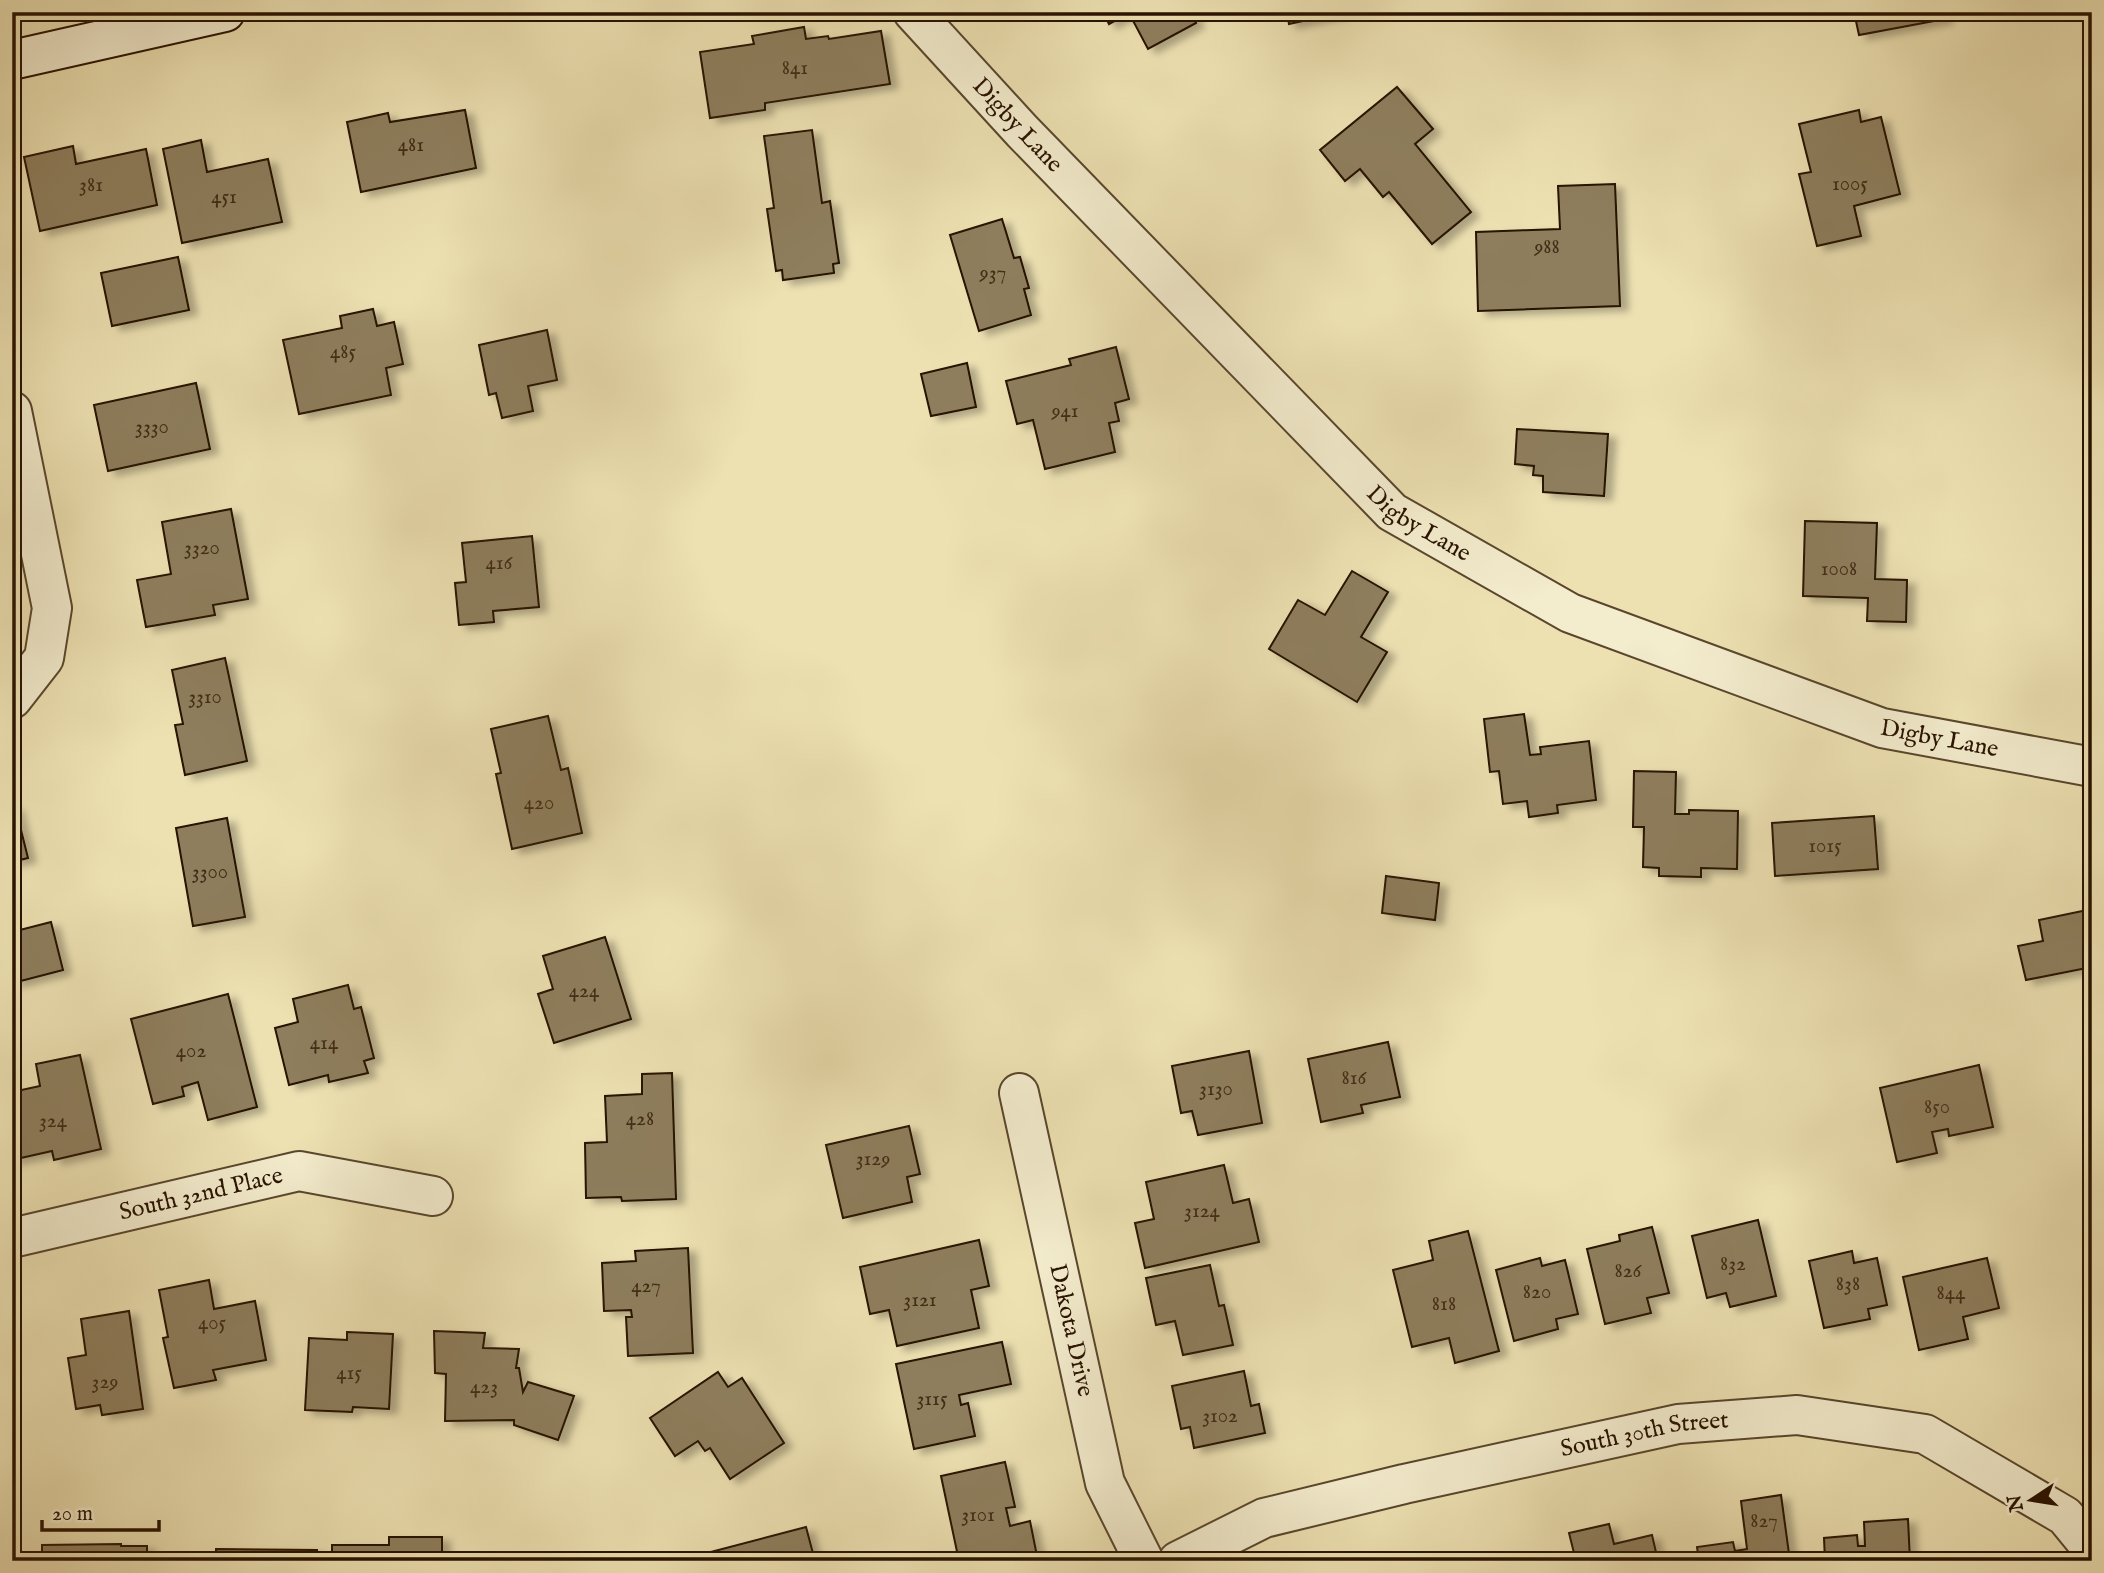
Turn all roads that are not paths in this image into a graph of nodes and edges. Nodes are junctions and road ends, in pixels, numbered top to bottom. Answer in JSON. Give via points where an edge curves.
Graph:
{"nodes":[{"id":1,"x":225,"y":12,"type":"edge"},
{"id":2,"x":913,"y":12,"type":"edge"},
{"id":3,"x":12,"y":60,"type":"edge"},
{"id":4,"x":12,"y":411,"type":"edge"},
{"id":5,"x":12,"y":699,"type":"edge"},
{"id":6,"x":2092,"y":766,"type":"edge"},
{"id":7,"x":1020,"y":1093,"type":"dead end"},
{"id":8,"x":433,"y":1196,"type":"dead end"},
{"id":9,"x":12,"y":1238,"type":"edge"},
{"id":10,"x":2092,"y":1549,"type":"edge"},
{"id":11,"x":1144,"y":1561,"type":"edge"},
{"id":12,"x":1178,"y":1561,"type":"edge"}],
"edges":[{"from":1,"to":3,"type":"street"},
{"from":2,"to":6,"type":"street","name":"Digby Lane","via":[[1022,131],[1392,512],[1570,613],[1882,728]]},
{"from":4,"to":5,"type":"street","via":[[52,608],[44,658]]},
{"from":7,"to":11,"type":"street","name":"Dakota Drive","via":[[1105,1483]]},
{"from":8,"to":9,"type":"street","name":"South 32nd Place","via":[[299,1171]]},
{"from":10,"to":12,"type":"street","name":"South 30th Street","via":[[2065,1516],[1925,1434],[1797,1415],[1678,1424],[1391,1487],[1264,1518]]}]}
